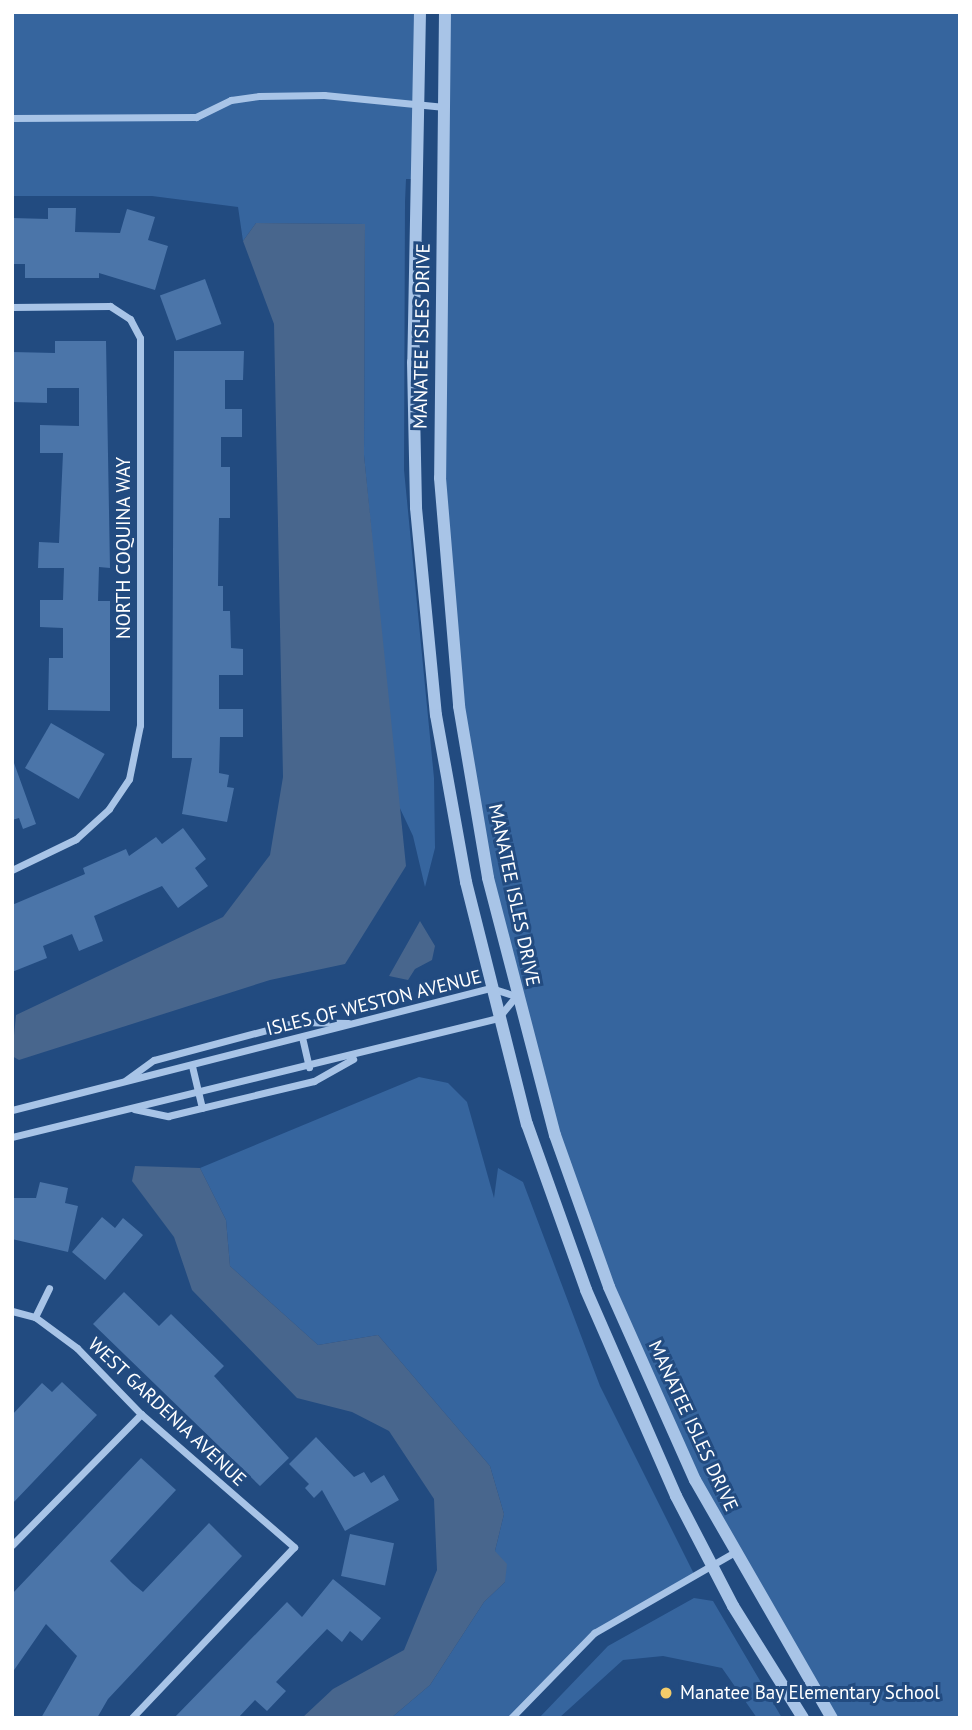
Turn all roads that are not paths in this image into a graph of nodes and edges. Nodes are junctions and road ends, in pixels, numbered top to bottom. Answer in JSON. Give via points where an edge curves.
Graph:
{"nodes":[{"id":1,"x":420,"y":12,"type":"edge"},
{"id":2,"x":444,"y":12,"type":"edge"},
{"id":3,"x":419,"y":104,"type":"junction"},
{"id":4,"x":446,"y":107,"type":"junction"},
{"id":5,"x":12,"y":118,"type":"edge"},
{"id":6,"x":12,"y":307,"type":"edge"},
{"id":7,"x":12,"y":870,"type":"edge"},
{"id":8,"x":491,"y":988,"type":"junction"},
{"id":9,"x":516,"y":996,"type":"junction"},
{"id":10,"x":498,"y":1018,"type":"junction"},
{"id":11,"x":359,"y":1023,"type":"junction"},
{"id":12,"x":302,"y":1037,"type":"junction"},
{"id":13,"x":364,"y":1052,"type":"junction"},
{"id":14,"x":192,"y":1066,"type":"junction"},
{"id":15,"x":309,"y":1067,"type":"junction"},
{"id":16,"x":121,"y":1083,"type":"junction"},
{"id":17,"x":198,"y":1093,"type":"junction"},
{"id":18,"x":202,"y":1108,"type":"junction"},
{"id":19,"x":130,"y":1109,"type":"junction"},
{"id":20,"x":12,"y":1110,"type":"edge"},
{"id":21,"x":12,"y":1137,"type":"edge"},
{"id":22,"x":49,"y":1288,"type":"dead end"},
{"id":23,"x":12,"y":1311,"type":"edge"},
{"id":24,"x":35,"y":1317,"type":"junction"},
{"id":25,"x":141,"y":1414,"type":"junction"},
{"id":26,"x":12,"y":1545,"type":"edge"},
{"id":27,"x":733,"y":1553,"type":"junction"},
{"id":28,"x":712,"y":1566,"type":"junction"},
{"id":29,"x":132,"y":1718,"type":"edge"},
{"id":30,"x":511,"y":1718,"type":"edge"},
{"id":31,"x":803,"y":1718,"type":"edge"},
{"id":32,"x":832,"y":1718,"type":"edge"}],
"edges":[{"from":1,"to":3,"type":"street","name":"MANATEE ISLES DRIVE"},
{"from":2,"to":4,"type":"street","name":"MANATEE ISLES DRIVE"},
{"from":3,"to":4,"type":"street"},
{"from":3,"to":5,"type":"street","via":[[324,95],[259,96],[230,100],[196,117]]},
{"from":3,"to":8,"type":"street","name":"MANATEE ISLES DRIVE","via":[[413,362],[424,613],[449,798]]},
{"from":4,"to":9,"type":"street","name":"MANATEE ISLES DRIVE","via":[[439,368],[447,589],[473,797]]},
{"from":6,"to":7,"type":"street","name":"NORTH COQUINA WAY","via":[[110,306],[130,319],[140,338],[140,725],[129,779],[109,809],[76,839]]},
{"from":8,"to":9,"type":"street","name":"ISLES OF WESTON AVENUE"},
{"from":8,"to":10,"type":"street","name":"MANATEE ISLES DRIVE"},
{"from":8,"to":11,"type":"street","name":"ISLES OF WESTON AVENUE"},
{"from":9,"to":10,"type":"street"},
{"from":9,"to":27,"type":"street","name":"MANATEE ISLES DRIVE","via":[[555,1135],[609,1287],[647,1378]]},
{"from":10,"to":13,"type":"street"},
{"from":10,"to":28,"type":"street","name":"MANATEE ISLES DRIVE","via":[[527,1124],[586,1290],[625,1387]]},
{"from":11,"to":12,"type":"street","name":"ISLES OF WESTON AVENUE"},
{"from":11,"to":16,"type":"street","via":[[297,1022],[154,1060]]},
{"from":12,"to":14,"type":"street","name":"ISLES OF WESTON AVENUE"},
{"from":12,"to":15,"type":"street"},
{"from":13,"to":15,"type":"street"},
{"from":13,"to":18,"type":"street","via":[[314,1081]]},
{"from":14,"to":16,"type":"street","name":"ISLES OF WESTON AVENUE"},
{"from":14,"to":17,"type":"street"},
{"from":15,"to":17,"type":"street"},
{"from":16,"to":20,"type":"street","name":"ISLES OF WESTON AVENUE"},
{"from":17,"to":18,"type":"street"},
{"from":17,"to":19,"type":"street"},
{"from":18,"to":19,"type":"street","via":[[168,1116]]},
{"from":19,"to":21,"type":"street"},
{"from":22,"to":24,"type":"street"},
{"from":23,"to":24,"type":"street","name":"WEST GARDENIA AVENUE"},
{"from":24,"to":25,"type":"street","name":"WEST GARDENIA AVENUE","via":[[77,1348]]},
{"from":25,"to":26,"type":"street"},
{"from":25,"to":29,"type":"street","name":"WEST GARDENIA AVENUE","via":[[294,1547]]},
{"from":27,"to":28,"type":"street"},
{"from":27,"to":32,"type":"street","name":"MANATEE ISLES DRIVE"},
{"from":28,"to":30,"type":"street","via":[[594,1633]]},
{"from":28,"to":31,"type":"street","name":"MANATEE ISLES DRIVE"}]}
